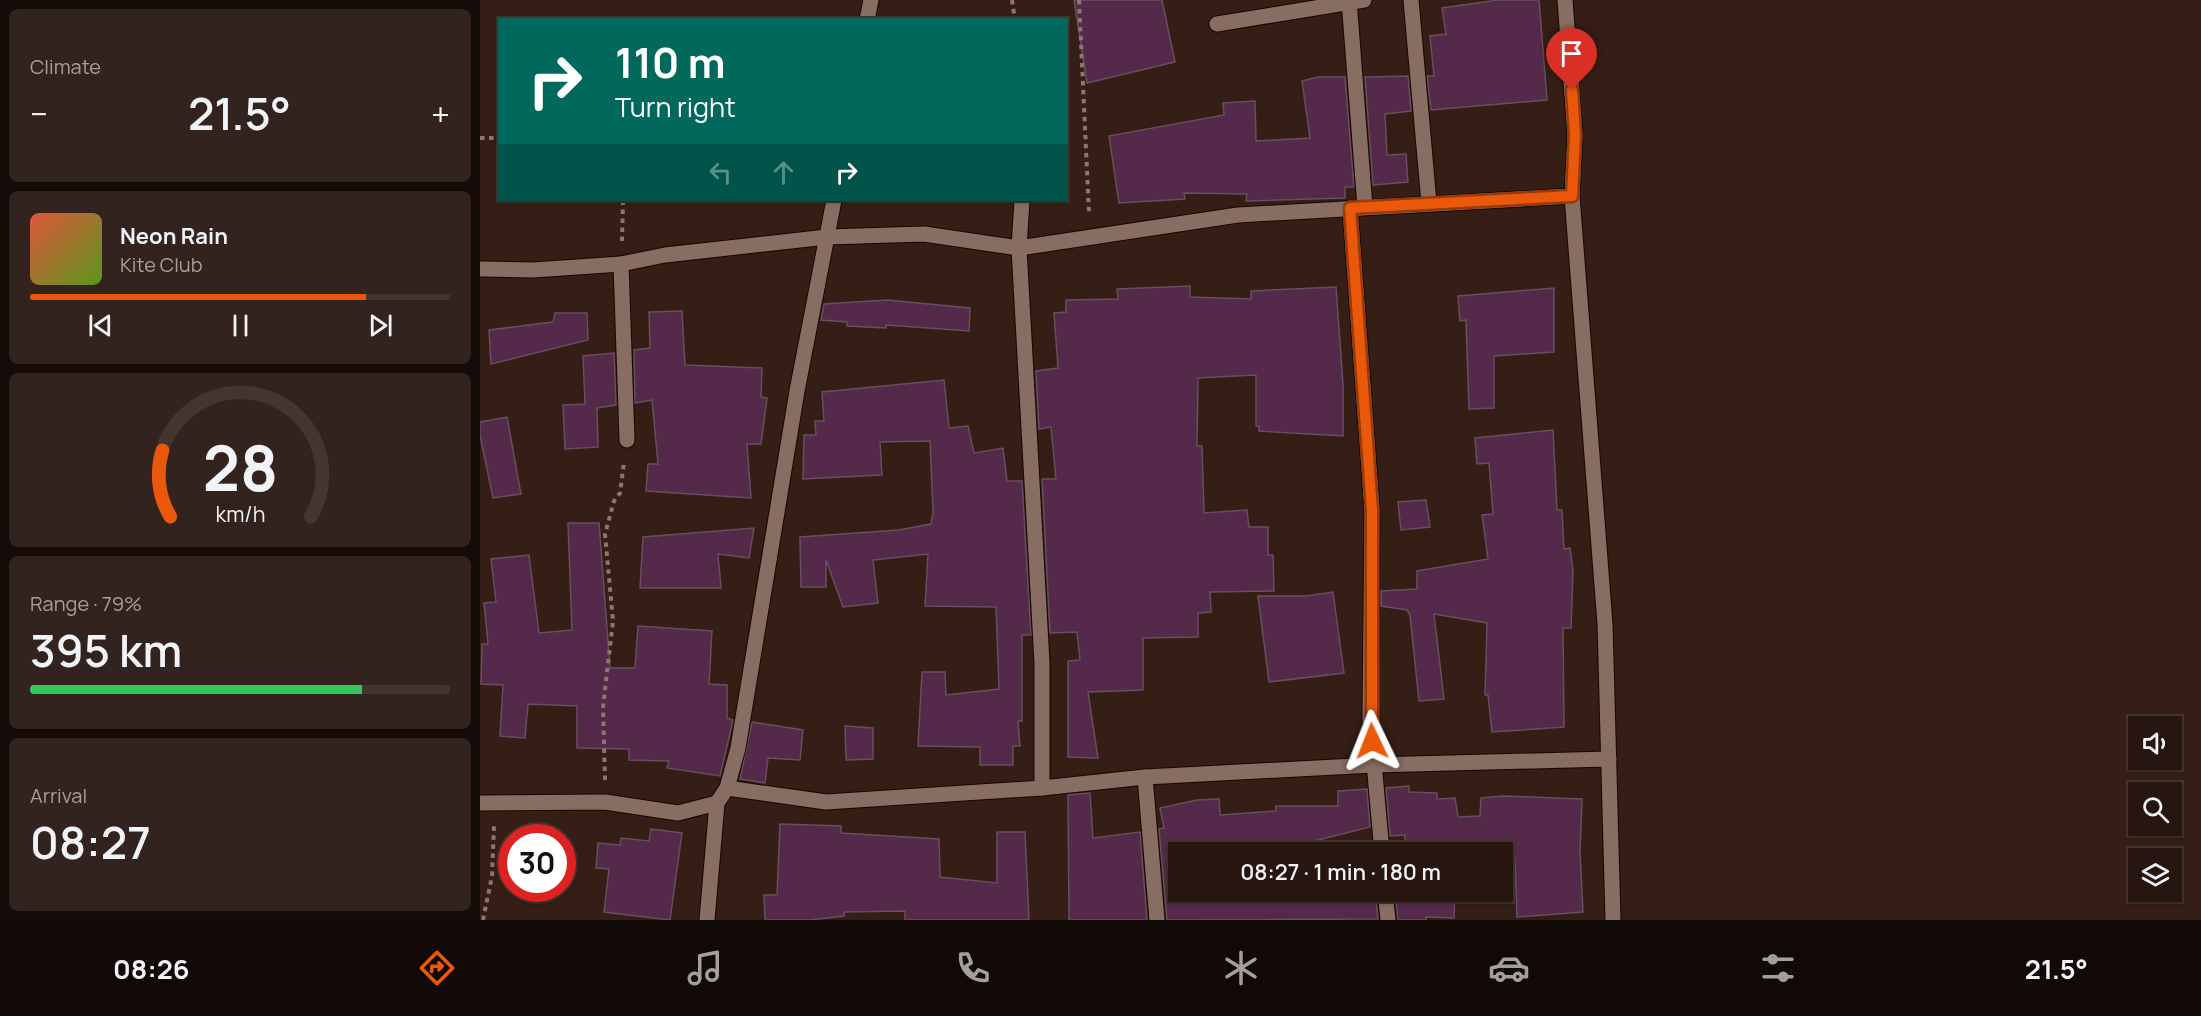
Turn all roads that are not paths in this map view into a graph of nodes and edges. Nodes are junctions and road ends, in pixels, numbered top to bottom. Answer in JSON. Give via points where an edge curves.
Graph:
{"nodes":[{"id":1,"x":871,"y":0,"type":"edge"},
{"id":2,"x":1411,"y":0,"type":"edge"},
{"id":3,"x":1565,"y":0,"type":"edge"},
{"id":4,"x":1354,"y":1,"type":"edge"},
{"id":5,"x":867,"y":18,"type":"edge"},
{"id":6,"x":1216,"y":24,"type":"dead end"},
{"id":7,"x":1572,"y":196,"type":"junction"},
{"id":8,"x":834,"y":201,"type":"edge"},
{"id":9,"x":1022,"y":201,"type":"edge"},
{"id":10,"x":1429,"y":203,"type":"junction"},
{"id":11,"x":1358,"y":207,"type":"junction"},
{"id":12,"x":827,"y":237,"type":"junction"},
{"id":13,"x":1019,"y":248,"type":"junction"},
{"id":14,"x":621,"y":264,"type":"junction"},
{"id":15,"x":480,"y":269,"type":"edge"},
{"id":16,"x":627,"y":440,"type":"road end"},
{"id":17,"x":1608,"y":759,"type":"junction"},
{"id":18,"x":1373,"y":765,"type":"junction"},
{"id":19,"x":1145,"y":777,"type":"junction"},
{"id":20,"x":727,"y":788,"type":"junction"},
{"id":21,"x":1042,"y":788,"type":"junction"},
{"id":22,"x":487,"y":803,"type":"edge"},
{"id":23,"x":717,"y":803,"type":"junction"},
{"id":24,"x":1381,"y":842,"type":"edge"},
{"id":25,"x":1386,"y":902,"type":"edge"},
{"id":26,"x":707,"y":920,"type":"edge"},
{"id":27,"x":1157,"y":920,"type":"edge"},
{"id":28,"x":1388,"y":920,"type":"edge"},
{"id":29,"x":1613,"y":920,"type":"edge"}],
"edges":[{"from":1,"to":5,"type":"street"},
{"from":2,"to":10,"type":"street"},
{"from":3,"to":7,"type":"street","via":[[1575,135]]},
{"from":4,"to":6,"type":"street"},
{"from":4,"to":11,"type":"street"},
{"from":7,"to":10,"type":"street"},
{"from":7,"to":17,"type":"street","via":[[1605,624]]},
{"from":8,"to":12,"type":"street"},
{"from":9,"to":13,"type":"street"},
{"from":10,"to":11,"type":"street"},
{"from":11,"to":13,"type":"street","via":[[1238,215]]},
{"from":11,"to":18,"type":"street","via":[[1372,510]]},
{"from":12,"to":13,"type":"street","via":[[924,234]]},
{"from":12,"to":14,"type":"street","via":[[665,255]]},
{"from":12,"to":20,"type":"street","via":[[738,748]]},
{"from":13,"to":21,"type":"street","via":[[1042,663]]},
{"from":14,"to":15,"type":"street"},
{"from":14,"to":16,"type":"street"},
{"from":17,"to":18,"type":"street"},
{"from":17,"to":29,"type":"street"},
{"from":18,"to":19,"type":"street"},
{"from":18,"to":24,"type":"street"},
{"from":19,"to":21,"type":"street"},
{"from":19,"to":27,"type":"street"},
{"from":20,"to":21,"type":"street","via":[[826,802]]},
{"from":20,"to":23,"type":"street"},
{"from":22,"to":23,"type":"street","via":[[605,802],[678,813]]},
{"from":23,"to":26,"type":"street"},
{"from":25,"to":28,"type":"street"}]}
